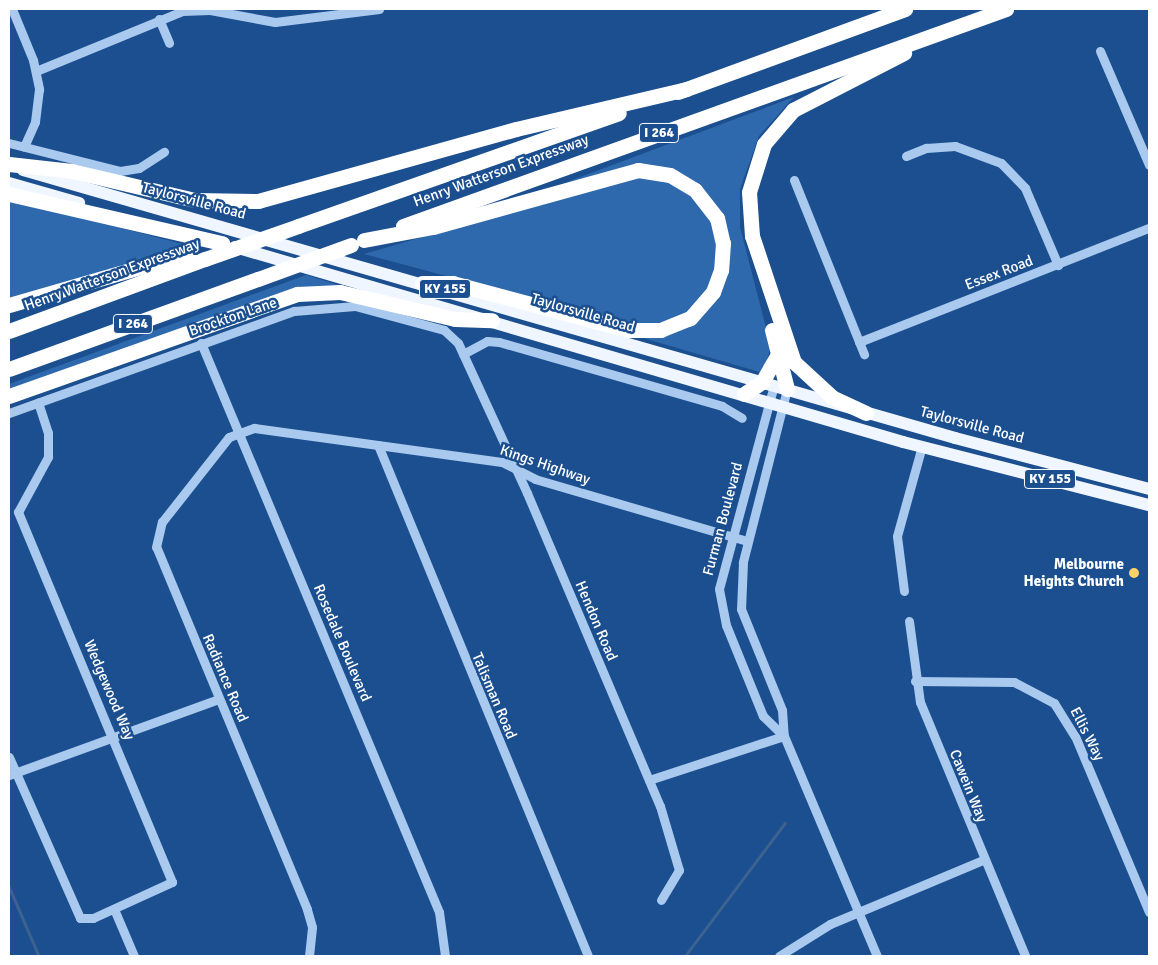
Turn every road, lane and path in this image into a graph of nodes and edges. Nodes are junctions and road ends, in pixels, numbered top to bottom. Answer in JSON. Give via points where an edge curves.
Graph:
{"nodes":[{"id":1,"x":12,"y":9,"type":"edge"},
{"id":2,"x":379,"y":9,"type":"edge"},
{"id":3,"x":904,"y":9,"type":"edge"},
{"id":4,"x":1006,"y":9,"type":"edge"},
{"id":5,"x":159,"y":19,"type":"junction"},
{"id":6,"x":954,"y":27,"type":"junction"},
{"id":7,"x":169,"y":43,"type":"dead end"},
{"id":8,"x":1100,"y":50,"type":"dead end"},
{"id":9,"x":36,"y":71,"type":"junction"},
{"id":10,"x":686,"y":89,"type":"junction"},
{"id":11,"x":9,"y":144,"type":"edge"},
{"id":12,"x":24,"y":147,"type":"junction"},
{"id":13,"x":164,"y":152,"type":"dead end"},
{"id":14,"x":906,"y":156,"type":"dead end"},
{"id":15,"x":9,"y":165,"type":"edge"},
{"id":16,"x":1149,"y":165,"type":"edge"},
{"id":17,"x":794,"y":180,"type":"dead end"},
{"id":18,"x":9,"y":184,"type":"edge"},
{"id":19,"x":9,"y":194,"type":"edge"},
{"id":20,"x":1149,"y":228,"type":"edge"},
{"id":21,"x":222,"y":243,"type":"junction"},
{"id":22,"x":357,"y":243,"type":"junction"},
{"id":23,"x":205,"y":259,"type":"junction"},
{"id":24,"x":1058,"y":265,"type":"junction"},
{"id":25,"x":422,"y":282,"type":"junction"},
{"id":26,"x":766,"y":288,"type":"junction"},
{"id":27,"x":9,"y":305,"type":"edge"},
{"id":28,"x":492,"y":320,"type":"junction"},
{"id":29,"x":9,"y":331,"type":"edge"},
{"id":30,"x":859,"y":342,"type":"junction"},
{"id":31,"x":201,"y":343,"type":"junction"},
{"id":32,"x":462,"y":354,"type":"junction"},
{"id":33,"x":778,"y":354,"type":"junction"},
{"id":34,"x":864,"y":354,"type":"dead end"},
{"id":35,"x":9,"y":369,"type":"edge"},
{"id":36,"x":774,"y":385,"type":"junction"},
{"id":37,"x":744,"y":394,"type":"junction"},
{"id":38,"x":9,"y":396,"type":"edge"},
{"id":39,"x":768,"y":401,"type":"junction"},
{"id":40,"x":38,"y":403,"type":"junction"},
{"id":41,"x":785,"y":407,"type":"junction"},
{"id":42,"x":9,"y":413,"type":"edge"},
{"id":43,"x":866,"y":413,"type":"junction"},
{"id":44,"x":742,"y":418,"type":"dead end"},
{"id":45,"x":239,"y":432,"type":"junction"},
{"id":46,"x":378,"y":445,"type":"junction"},
{"id":47,"x":922,"y":446,"type":"junction"},
{"id":48,"x":513,"y":470,"type":"junction"},
{"id":49,"x":1149,"y":489,"type":"edge"},
{"id":50,"x":1149,"y":505,"type":"edge"},
{"id":51,"x":13,"y":513,"type":"edge"},
{"id":52,"x":731,"y":537,"type":"junction"},
{"id":53,"x":747,"y":541,"type":"junction"},
{"id":54,"x":904,"y":592,"type":"dead end"},
{"id":55,"x":909,"y":621,"type":"dead end"},
{"id":56,"x":916,"y":681,"type":"junction"},
{"id":57,"x":219,"y":699,"type":"junction"},
{"id":58,"x":784,"y":736,"type":"junction"},
{"id":59,"x":114,"y":738,"type":"junction"},
{"id":60,"x":9,"y":757,"type":"edge"},
{"id":61,"x":12,"y":774,"type":"edge"},
{"id":62,"x":649,"y":780,"type":"junction"},
{"id":63,"x":983,"y":860,"type":"junction"},
{"id":64,"x":661,"y":900,"type":"dead end"},
{"id":65,"x":114,"y":909,"type":"junction"},
{"id":66,"x":1149,"y":912,"type":"edge"},
{"id":67,"x":858,"y":913,"type":"junction"},
{"id":68,"x":134,"y":956,"type":"edge"},
{"id":69,"x":310,"y":956,"type":"edge"},
{"id":70,"x":445,"y":956,"type":"edge"},
{"id":71,"x":588,"y":956,"type":"edge"},
{"id":72,"x":780,"y":956,"type":"edge"},
{"id":73,"x":877,"y":956,"type":"edge"},
{"id":74,"x":1025,"y":956,"type":"edge"}],
"edges":[{"from":1,"to":9,"type":"street"},
{"from":2,"to":5,"type":"street","via":[[275,22],[201,9]]},
{"from":3,"to":10,"type":"highway","name":"Henry Watterson Expressway","number":"I 264"},
{"from":4,"to":6,"type":"highway","name":"Henry Watterson Expressway","number":"I 264"},
{"from":5,"to":7,"type":"street"},
{"from":5,"to":9,"type":"street"},
{"from":6,"to":22,"type":"highway","name":"Henry Watterson Expressway","number":"I 264"},
{"from":6,"to":26,"type":"highway","via":[[807,101],[770,135],[753,169],[748,205]]},
{"from":8,"to":16,"type":"street"},
{"from":9,"to":12,"type":"street","via":[[37,112]]},
{"from":10,"to":15,"type":"highway","via":[[516,129],[258,201],[195,200],[72,172]]},
{"from":10,"to":23,"type":"highway","name":"Henry Watterson Expressway","number":"I 264","bridge":true},
{"from":11,"to":12,"type":"street"},
{"from":12,"to":13,"type":"street","via":[[120,171],[139,168]]},
{"from":14,"to":24,"type":"street","via":[[926,148],[956,146],[1001,162],[1025,188]]},
{"from":15,"to":25,"type":"main road","name":"Taylorsville Road","number":"KY 155"},
{"from":17,"to":30,"type":"street"},
{"from":18,"to":21,"type":"main road","number":"KY 155"},
{"from":19,"to":21,"type":"highway"},
{"from":20,"to":24,"type":"street","name":"Essex Road"},
{"from":21,"to":28,"type":"main road","number":"KY 155"},
{"from":22,"to":25,"type":"highway","via":[[433,228],[638,170],[670,175],[695,190],[717,218],[723,242],[721,270],[712,292],[690,318],[661,330],[628,330],[453,283]]},
{"from":22,"to":35,"type":"highway","name":"Henry Watterson Expressway","number":"I 264","bridge":true},
{"from":23,"to":27,"type":"highway","via":[[165,260]]},
{"from":23,"to":29,"type":"highway","name":"Henry Watterson Expressway","number":"I 264"},
{"from":24,"to":30,"type":"street","name":"Essex Road"},
{"from":25,"to":36,"type":"main road","name":"Taylorsville Road","number":"KY 155"},
{"from":26,"to":33,"type":"highway"},
{"from":26,"to":43,"type":"highway","via":[[800,370],[832,397]]},
{"from":28,"to":37,"type":"main road","number":"KY 155"},
{"from":28,"to":38,"type":"highway","via":[[455,319],[340,292],[297,294]]},
{"from":30,"to":34,"type":"street"},
{"from":31,"to":32,"type":"street","name":"Brockton Lane","via":[[294,311],[344,306],[435,326],[450,334]]},
{"from":31,"to":40,"type":"street","name":"Brockton Lane"},
{"from":31,"to":45,"type":"street","name":"Rosedale Boulevard"},
{"from":32,"to":44,"type":"street","via":[[487,341],[499,342],[722,406]]},
{"from":32,"to":48,"type":"street","name":"Hendon Road"},
{"from":33,"to":36,"type":"highway"},
{"from":33,"to":36,"type":"highway"},
{"from":36,"to":37,"type":"highway"},
{"from":36,"to":39,"type":"street","name":"Furman Boulevard"},
{"from":36,"to":41,"type":"street","name":"Furman Boulevard"},
{"from":36,"to":43,"type":"main road","name":"Taylorsville Road","number":"KY 155"},
{"from":37,"to":39,"type":"main road","number":"KY 155"},
{"from":39,"to":41,"type":"main road","number":"KY 155"},
{"from":39,"to":52,"type":"street","name":"Furman Boulevard"},
{"from":40,"to":42,"type":"street","name":"Brockton Lane"},
{"from":40,"to":51,"type":"street","name":"Wedgewood Way","via":[[49,452]]},
{"from":41,"to":47,"type":"main road","number":"KY 155"},
{"from":41,"to":53,"type":"street","name":"Furman Boulevard"},
{"from":43,"to":49,"type":"main road","name":"Taylorsville Road","number":"KY 155"},
{"from":45,"to":46,"type":"street","name":"Kings Highway","via":[[254,428]]},
{"from":45,"to":57,"type":"street","name":"Radiance Road","via":[[219,448],[162,522],[156,540]]},
{"from":45,"to":70,"type":"street","name":"Rosedale Boulevard","via":[[440,912]]},
{"from":46,"to":48,"type":"street","name":"Kings Highway","via":[[502,462]]},
{"from":46,"to":71,"type":"street","name":"Talisman Road"},
{"from":47,"to":50,"type":"main road","number":"KY 155"},
{"from":47,"to":54,"type":"street","via":[[896,536]]},
{"from":48,"to":52,"type":"street","name":"Kings Highway"},
{"from":48,"to":62,"type":"street","name":"Hendon Road","via":[[527,493]]},
{"from":51,"to":59,"type":"street","name":"Wedgewood Way"},
{"from":52,"to":53,"type":"street","name":"Kings Highway"},
{"from":52,"to":58,"type":"street","name":"Furman Boulevard","via":[[719,589],[720,606],[763,716]]},
{"from":53,"to":58,"type":"street","name":"Furman Boulevard","via":[[740,575],[741,609],[782,710]]},
{"from":55,"to":56,"type":"street","name":"Cawein Way"},
{"from":56,"to":63,"type":"street","name":"Cawein Way","via":[[926,719]]},
{"from":56,"to":66,"type":"street","name":"Ellis Way","via":[[1014,682],[1054,703],[1076,736]]},
{"from":57,"to":59,"type":"street"},
{"from":57,"to":69,"type":"street","name":"Radiance Road","via":[[307,909],[312,927]]},
{"from":58,"to":62,"type":"street"},
{"from":58,"to":67,"type":"street","name":"Furman Boulevard"},
{"from":59,"to":61,"type":"street"},
{"from":59,"to":65,"type":"street","name":"Wedgewood Way","via":[[172,879],[166,887]]},
{"from":60,"to":61,"type":"street"},
{"from":61,"to":65,"type":"street","via":[[77,916],[87,920]]},
{"from":62,"to":64,"type":"street","name":"Hendon Road","via":[[680,870]]},
{"from":63,"to":67,"type":"street"},
{"from":63,"to":74,"type":"street","name":"Cawein Way"},
{"from":65,"to":68,"type":"street"},
{"from":67,"to":72,"type":"street","via":[[804,938]]},
{"from":67,"to":73,"type":"street","name":"Furman Boulevard"}]}
